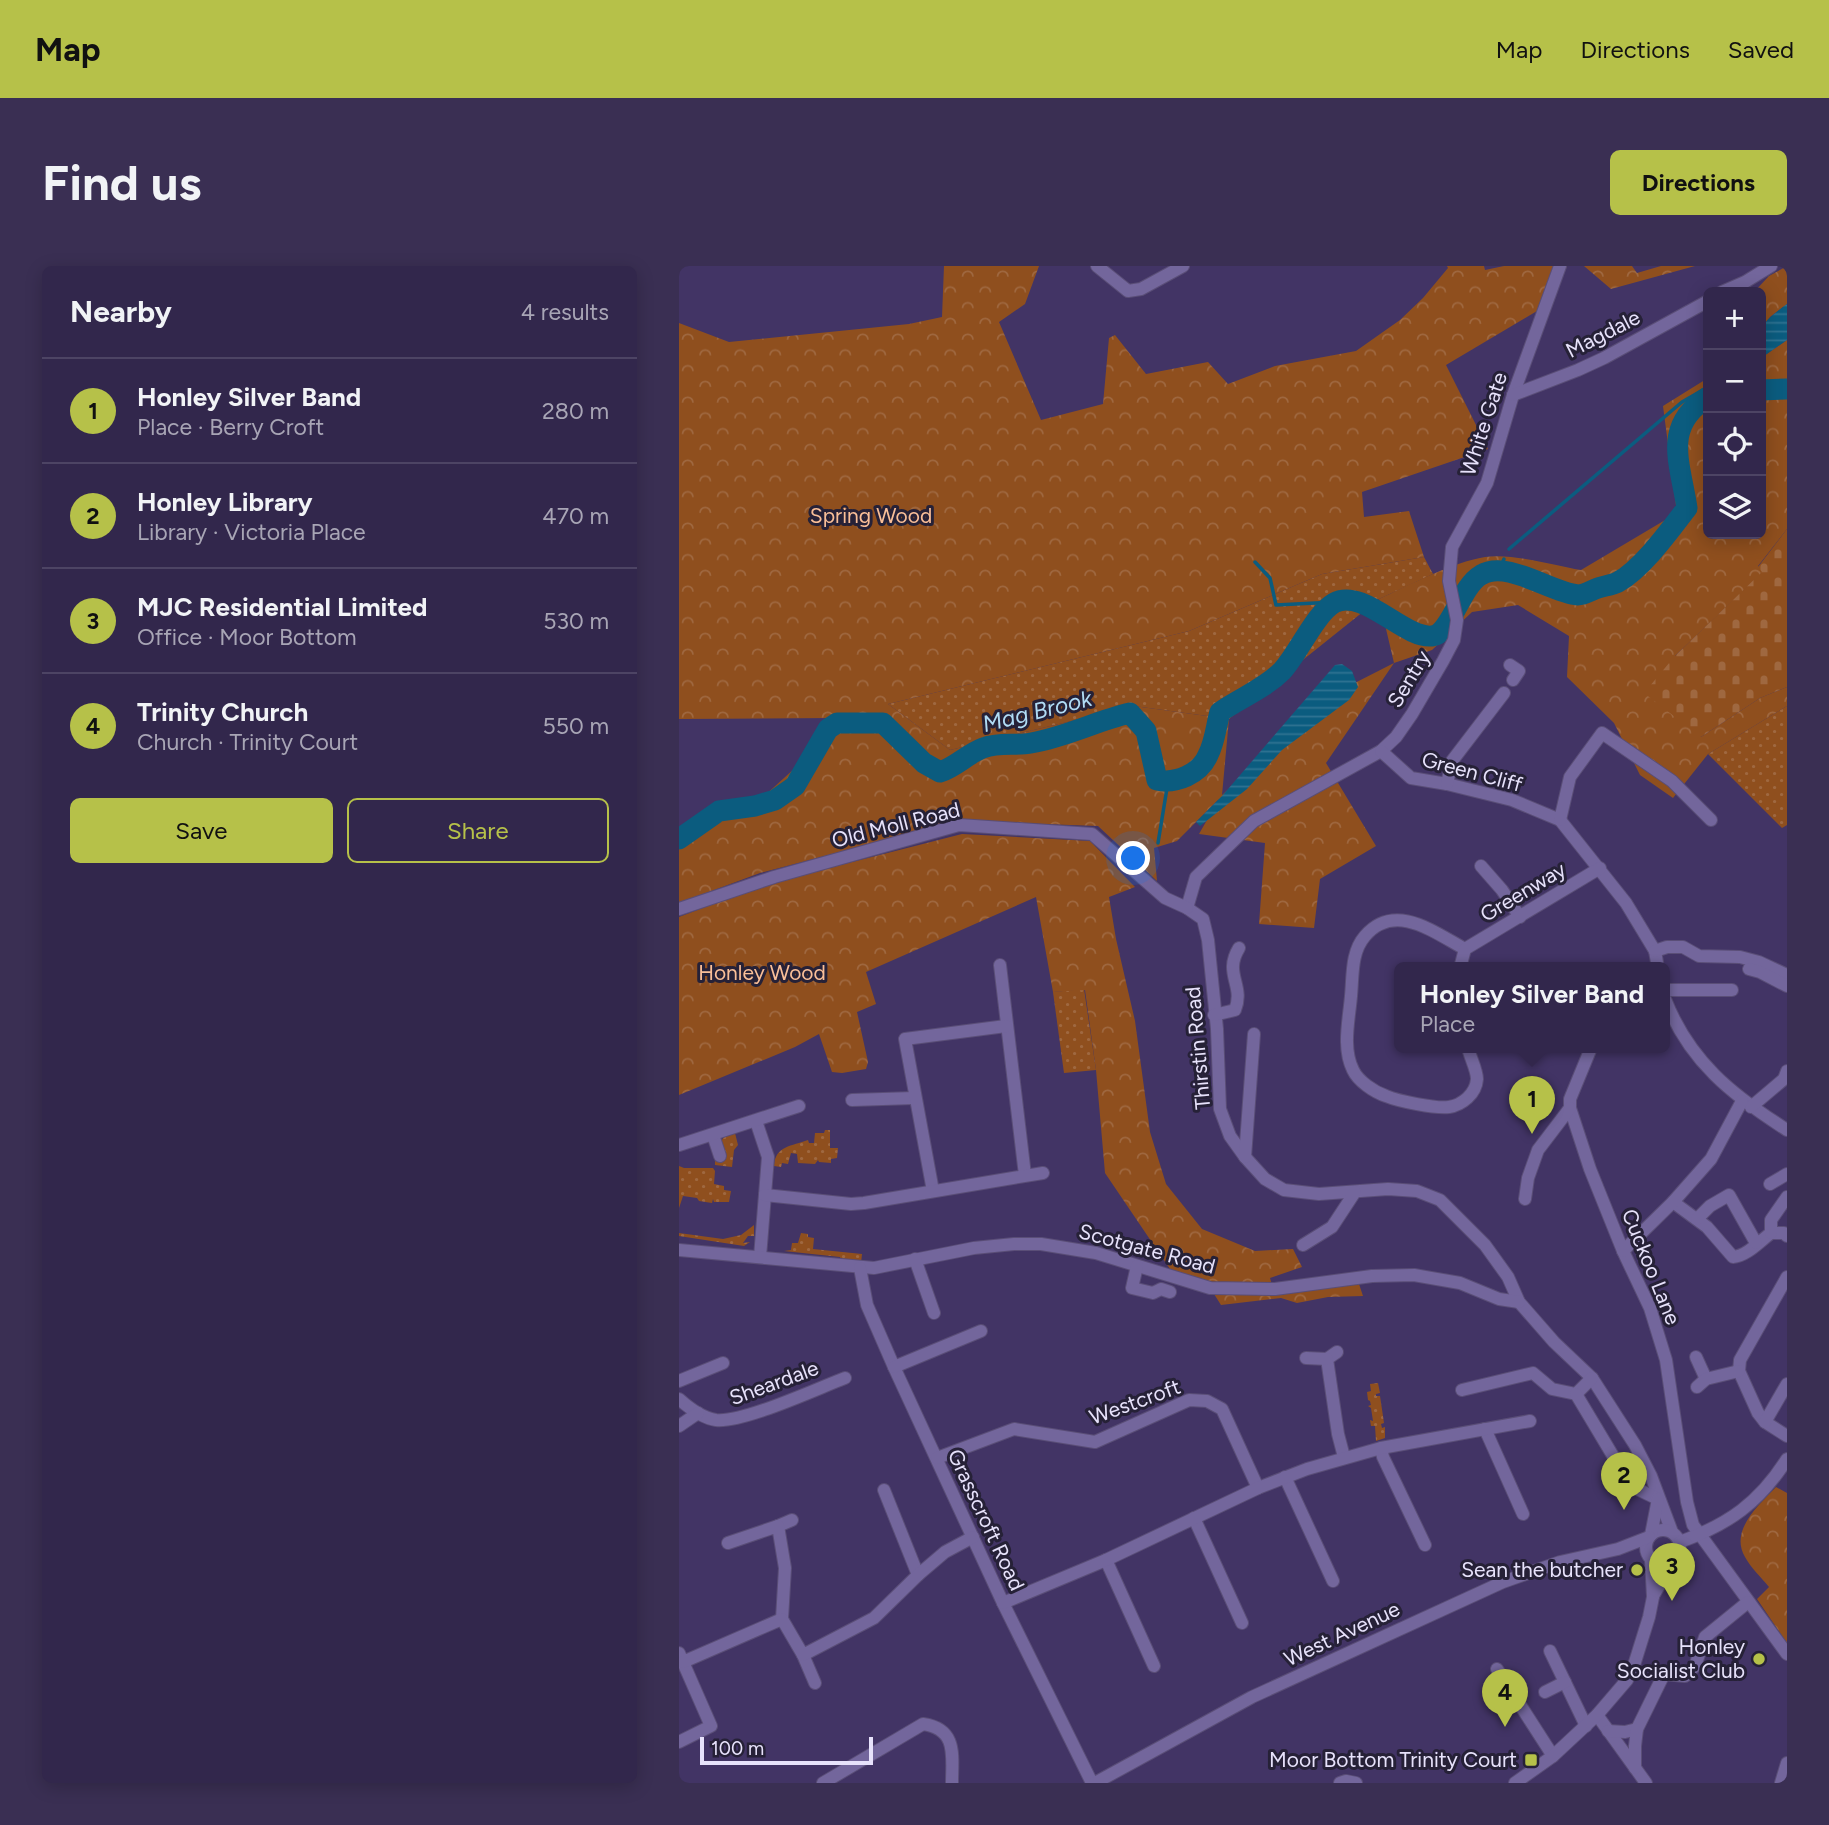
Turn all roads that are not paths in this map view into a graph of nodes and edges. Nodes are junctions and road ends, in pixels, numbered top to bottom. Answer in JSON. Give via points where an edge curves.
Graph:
{"nodes":[{"id":1,"x":1097,"y":266,"type":"edge"},
{"id":2,"x":1183,"y":266,"type":"edge"},
{"id":3,"x":1560,"y":266,"type":"edge"},
{"id":4,"x":1771,"y":266,"type":"edge"},
{"id":5,"x":1733,"y":287,"type":"edge"},
{"id":6,"x":1703,"y":304,"type":"edge"},
{"id":7,"x":1513,"y":395,"type":"junction"},
{"id":8,"x":1457,"y":620,"type":"joint"},
{"id":9,"x":1510,"y":666,"type":"dead end"},
{"id":10,"x":1513,"y":680,"type":"dead end"},
{"id":11,"x":1504,"y":693,"type":"dead end"},
{"id":12,"x":1381,"y":751,"type":"junction"},
{"id":13,"x":1447,"y":784,"type":"junction"},
{"id":14,"x":1560,"y":820,"type":"junction"},
{"id":15,"x":1711,"y":820,"type":"dead end"},
{"id":16,"x":1481,"y":866,"type":"dead end"},
{"id":17,"x":1600,"y":868,"type":"junction"},
{"id":18,"x":1187,"y":908,"type":"junction"},
{"id":19,"x":679,"y":909,"type":"edge"},
{"id":20,"x":1520,"y":917,"type":"junction"},
{"id":21,"x":1239,"y":948,"type":"dead end"},
{"id":22,"x":1465,"y":949,"type":"junction"},
{"id":23,"x":1655,"y":951,"type":"junction"},
{"id":24,"x":1462,"y":962,"type":"edge"},
{"id":25,"x":1657,"y":962,"type":"edge"},
{"id":26,"x":1000,"y":965,"type":"dead end"},
{"id":27,"x":1749,"y":969,"type":"dead end"},
{"id":28,"x":1787,"y":975,"type":"edge"},
{"id":29,"x":1787,"y":986,"type":"edge"},
{"id":30,"x":1670,"y":990,"type":"edge"},
{"id":31,"x":1733,"y":990,"type":"dead end"},
{"id":32,"x":1670,"y":1012,"type":"edge"},
{"id":33,"x":1214,"y":1015,"type":"junction"},
{"id":34,"x":1006,"y":1026,"type":"junction"},
{"id":35,"x":1254,"y":1034,"type":"dead end"},
{"id":36,"x":1469,"y":1053,"type":"edge"},
{"id":37,"x":1589,"y":1053,"type":"edge"},
{"id":38,"x":1787,"y":1071,"type":"edge"},
{"id":39,"x":914,"y":1098,"type":"junction"},
{"id":40,"x":852,"y":1100,"type":"dead end"},
{"id":41,"x":1570,"y":1103,"type":"junction"},
{"id":42,"x":1746,"y":1104,"type":"junction"},
{"id":43,"x":799,"y":1106,"type":"dead end"},
{"id":44,"x":757,"y":1121,"type":"junction"},
{"id":45,"x":1787,"y":1130,"type":"edge"},
{"id":46,"x":713,"y":1135,"type":"junction"},
{"id":47,"x":679,"y":1146,"type":"edge"},
{"id":48,"x":720,"y":1156,"type":"dead end"},
{"id":49,"x":1245,"y":1157,"type":"junction"},
{"id":50,"x":1043,"y":1172,"type":"dead end"},
{"id":51,"x":1787,"y":1174,"type":"edge"},
{"id":52,"x":1025,"y":1175,"type":"junction"},
{"id":53,"x":1770,"y":1184,"type":"dead end"},
{"id":54,"x":933,"y":1191,"type":"junction"},
{"id":55,"x":1355,"y":1192,"type":"junction"},
{"id":56,"x":765,"y":1195,"type":"junction"},
{"id":57,"x":1787,"y":1197,"type":"edge"},
{"id":58,"x":1525,"y":1199,"type":"dead end"},
{"id":59,"x":1674,"y":1202,"type":"junction"},
{"id":60,"x":1697,"y":1219,"type":"junction"},
{"id":61,"x":1771,"y":1233,"type":"junction"},
{"id":62,"x":1787,"y":1236,"type":"edge"},
{"id":63,"x":1756,"y":1243,"type":"junction"},
{"id":64,"x":1303,"y":1245,"type":"dead end"},
{"id":65,"x":679,"y":1250,"type":"edge"},
{"id":66,"x":1623,"y":1251,"type":"junction"},
{"id":67,"x":760,"y":1257,"type":"junction"},
{"id":68,"x":1738,"y":1257,"type":"junction"},
{"id":69,"x":915,"y":1259,"type":"junction"},
{"id":70,"x":1137,"y":1266,"type":"junction"},
{"id":71,"x":860,"y":1268,"type":"junction"},
{"id":72,"x":1739,"y":1272,"type":"dead end"},
{"id":73,"x":1787,"y":1277,"type":"edge"},
{"id":74,"x":1170,"y":1292,"type":"dead end"},
{"id":75,"x":1519,"y":1302,"type":"junction"},
{"id":76,"x":934,"y":1313,"type":"dead end"},
{"id":77,"x":981,"y":1331,"type":"dead end"},
{"id":78,"x":1696,"y":1357,"type":"dead end"},
{"id":79,"x":1306,"y":1358,"type":"dead end"},
{"id":80,"x":723,"y":1363,"type":"dead end"},
{"id":81,"x":894,"y":1367,"type":"junction"},
{"id":82,"x":1739,"y":1371,"type":"junction"},
{"id":83,"x":845,"y":1378,"type":"dead end"},
{"id":84,"x":1592,"y":1378,"type":"junction"},
{"id":85,"x":679,"y":1381,"type":"edge"},
{"id":86,"x":1787,"y":1384,"type":"edge"},
{"id":87,"x":1462,"y":1390,"type":"dead end"},
{"id":88,"x":1576,"y":1394,"type":"junction"},
{"id":89,"x":679,"y":1399,"type":"edge"},
{"id":90,"x":698,"y":1413,"type":"junction"},
{"id":91,"x":1530,"y":1421,"type":"dead end"},
{"id":92,"x":1765,"y":1422,"type":"junction"},
{"id":93,"x":679,"y":1426,"type":"edge"},
{"id":94,"x":1485,"y":1429,"type":"junction"},
{"id":95,"x":1787,"y":1436,"type":"edge"},
{"id":96,"x":1381,"y":1448,"type":"junction"},
{"id":97,"x":1344,"y":1457,"type":"junction"},
{"id":98,"x":937,"y":1458,"type":"junction"},
{"id":99,"x":1787,"y":1459,"type":"edge"},
{"id":100,"x":1285,"y":1477,"type":"junction"},
{"id":101,"x":1258,"y":1488,"type":"junction"},
{"id":102,"x":884,"y":1490,"type":"dead end"},
{"id":103,"x":1658,"y":1499,"type":"junction"},
{"id":104,"x":1523,"y":1514,"type":"dead end"},
{"id":105,"x":1194,"y":1518,"type":"junction"},
{"id":106,"x":792,"y":1520,"type":"dead end"},
{"id":107,"x":778,"y":1526,"type":"junction"},
{"id":108,"x":1700,"y":1535,"type":"junction"},
{"id":109,"x":1650,"y":1536,"type":"junction"},
{"id":110,"x":1676,"y":1537,"type":"junction"},
{"id":111,"x":973,"y":1538,"type":"junction"},
{"id":112,"x":728,"y":1544,"type":"dead end"},
{"id":113,"x":1425,"y":1545,"type":"dead end"},
{"id":114,"x":1618,"y":1549,"type":"junction"},
{"id":115,"x":1650,"y":1558,"type":"junction"},
{"id":116,"x":1106,"y":1560,"type":"junction"},
{"id":117,"x":1674,"y":1561,"type":"junction"},
{"id":118,"x":918,"y":1575,"type":"junction"},
{"id":119,"x":1333,"y":1581,"type":"dead end"},
{"id":120,"x":1653,"y":1597,"type":"junction"},
{"id":121,"x":1748,"y":1602,"type":"junction"},
{"id":122,"x":1003,"y":1603,"type":"junction"},
{"id":123,"x":782,"y":1619,"type":"junction"},
{"id":124,"x":1242,"y":1623,"type":"dead end"},
{"id":125,"x":1550,"y":1651,"type":"dead end"},
{"id":126,"x":1787,"y":1654,"type":"edge"},
{"id":127,"x":803,"y":1655,"type":"junction"},
{"id":128,"x":681,"y":1658,"type":"edge"},
{"id":129,"x":1154,"y":1666,"type":"dead end"},
{"id":130,"x":1497,"y":1669,"type":"dead end"},
{"id":131,"x":1565,"y":1682,"type":"junction"},
{"id":132,"x":815,"y":1683,"type":"dead end"},
{"id":133,"x":1545,"y":1692,"type":"dead end"},
{"id":134,"x":1597,"y":1715,"type":"junction"},
{"id":135,"x":1586,"y":1726,"type":"junction"},
{"id":136,"x":1637,"y":1729,"type":"junction"},
{"id":137,"x":1608,"y":1731,"type":"junction"},
{"id":138,"x":679,"y":1742,"type":"edge"},
{"id":139,"x":1553,"y":1756,"type":"junction"},
{"id":140,"x":1787,"y":1763,"type":"edge"},
{"id":141,"x":1635,"y":1768,"type":"junction"},
{"id":142,"x":823,"y":1783,"type":"edge"},
{"id":143,"x":952,"y":1783,"type":"edge"},
{"id":144,"x":1094,"y":1783,"type":"edge"},
{"id":145,"x":1340,"y":1783,"type":"edge"},
{"id":146,"x":1356,"y":1783,"type":"edge"},
{"id":147,"x":1514,"y":1783,"type":"edge"},
{"id":148,"x":1646,"y":1783,"type":"edge"},
{"id":149,"x":1781,"y":1783,"type":"edge"}],
"edges":[{"from":1,"to":2,"type":"street","via":[[1128,291]]},
{"from":3,"to":7,"type":"street","name":"White Gate"},
{"from":4,"to":5,"type":"street"},
{"from":6,"to":7,"type":"street","name":"Magdale","via":[[1604,358]]},
{"from":7,"to":8,"type":"street","name":"White Gate","via":[[1487,483],[1452,547],[1450,593]]},
{"from":8,"to":12,"type":"street","name":"Sentry","via":[[1443,662],[1412,715]]},
{"from":9,"to":10,"type":"street","via":[[1519,671]]},
{"from":11,"to":13,"type":"street","via":[[1452,761]]},
{"from":12,"to":13,"type":"street","name":"Green Cliff","via":[[1411,778]]},
{"from":12,"to":18,"type":"street","via":[[1254,821],[1196,877]]},
{"from":13,"to":14,"type":"street","name":"Green Cliff","via":[[1512,800]]},
{"from":14,"to":15,"type":"street","via":[[1570,777],[1602,733],[1672,781]]},
{"from":14,"to":17,"type":"street","name":"Green Cliff"},
{"from":16,"to":20,"type":"street"},
{"from":17,"to":20,"type":"street","name":"Greenway"},
{"from":17,"to":23,"type":"street","name":"Green Cliff"},
{"from":18,"to":19,"type":"street","name":"Old Moll Road","via":[[1165,898],[1092,834],[959,825]]},
{"from":18,"to":33,"type":"street","name":"Thirstin Road","via":[[1203,919]]},
{"from":20,"to":22,"type":"street","name":"Greenway"},
{"from":21,"to":33,"type":"street","via":[[1231,970],[1239,1000],[1235,1010]]},
{"from":22,"to":24,"type":"street"},
{"from":22,"to":36,"type":"street","via":[[1398,919],[1368,933],[1356,947],[1347,1042],[1351,1067],[1364,1084],[1385,1096],[1448,1107],[1464,1102],[1473,1090],[1477,1079]]},
{"from":23,"to":25,"type":"street"},
{"from":23,"to":28,"type":"street","via":[[1683,947],[1699,956],[1739,957]]},
{"from":26,"to":34,"type":"street"},
{"from":27,"to":29,"type":"street"},
{"from":30,"to":31,"type":"street"},
{"from":32,"to":42,"type":"street","via":[[1697,1056]]},
{"from":33,"to":49,"type":"street","name":"Thirstin Road","via":[[1220,1109],[1230,1136]]},
{"from":34,"to":39,"type":"street","via":[[905,1039]]},
{"from":34,"to":52,"type":"street"},
{"from":35,"to":49,"type":"street"},
{"from":37,"to":41,"type":"street"},
{"from":38,"to":42,"type":"street","via":[[1784,1079]]},
{"from":39,"to":40,"type":"street"},
{"from":39,"to":54,"type":"street"},
{"from":41,"to":58,"type":"street","via":[[1538,1150]]},
{"from":41,"to":66,"type":"street","name":"Cuckoo Lane","via":[[1590,1170]]},
{"from":42,"to":45,"type":"street"},
{"from":42,"to":59,"type":"street","via":[[1710,1159]]},
{"from":43,"to":44,"type":"street"},
{"from":44,"to":46,"type":"street"},
{"from":44,"to":56,"type":"street","via":[[768,1157]]},
{"from":46,"to":47,"type":"street"},
{"from":46,"to":48,"type":"street"},
{"from":49,"to":55,"type":"street","name":"Thirstin Road","via":[[1265,1179],[1284,1190]]},
{"from":50,"to":52,"type":"street"},
{"from":51,"to":53,"type":"street"},
{"from":52,"to":54,"type":"street"},
{"from":54,"to":56,"type":"street","via":[[851,1204]]},
{"from":55,"to":64,"type":"street","via":[[1332,1227]]},
{"from":55,"to":75,"type":"street","name":"Thirstin Road","via":[[1417,1191],[1440,1200],[1485,1245]]},
{"from":56,"to":67,"type":"street"},
{"from":57,"to":61,"type":"street","via":[[1771,1220]]},
{"from":59,"to":60,"type":"street"},
{"from":59,"to":66,"type":"street"},
{"from":60,"to":63,"type":"street","via":[[1729,1195]]},
{"from":60,"to":68,"type":"street","via":[[1728,1254]]},
{"from":61,"to":62,"type":"street"},
{"from":61,"to":63,"type":"street"},
{"from":63,"to":68,"type":"street"},
{"from":65,"to":67,"type":"street","name":"Scotgate Road"},
{"from":66,"to":108,"type":"street","name":"Cuckoo Lane","via":[[1650,1308],[1668,1367],[1683,1481],[1693,1525]]},
{"from":67,"to":71,"type":"street","name":"Scotgate Road"},
{"from":68,"to":72,"type":"street"},
{"from":69,"to":70,"type":"street","name":"Scotgate Road","via":[[974,1248],[1041,1244],[1096,1253]]},
{"from":69,"to":71,"type":"street","name":"Scotgate Road"},
{"from":69,"to":76,"type":"street"},
{"from":70,"to":74,"type":"street","via":[[1132,1288]]},
{"from":70,"to":75,"type":"street","name":"Scotgate Road","via":[[1210,1288],[1275,1289],[1414,1275],[1460,1283]]},
{"from":71,"to":81,"type":"street","name":"Grasscroft Road","via":[[867,1305]]},
{"from":73,"to":82,"type":"street"},
{"from":75,"to":84,"type":"street","name":"Thirstin Road"},
{"from":77,"to":81,"type":"street"},
{"from":78,"to":82,"type":"street","via":[[1702,1383]]},
{"from":79,"to":97,"type":"street","via":[[1332,1355]]},
{"from":80,"to":85,"type":"street"},
{"from":81,"to":98,"type":"street","name":"Grasscroft Road"},
{"from":82,"to":92,"type":"street"},
{"from":83,"to":90,"type":"street","name":"Sheardale","via":[[734,1421]]},
{"from":84,"to":88,"type":"street"},
{"from":84,"to":103,"type":"street","name":"Thirstin Road","via":[[1635,1445]]},
{"from":86,"to":92,"type":"street"},
{"from":87,"to":88,"type":"street","via":[[1533,1373],[1552,1389]]},
{"from":88,"to":103,"type":"street","via":[[1631,1486]]},
{"from":89,"to":90,"type":"street","name":"Sheardale"},
{"from":90,"to":93,"type":"street"},
{"from":91,"to":94,"type":"street"},
{"from":92,"to":95,"type":"street"},
{"from":94,"to":96,"type":"street"},
{"from":94,"to":104,"type":"street"},
{"from":96,"to":97,"type":"street"},
{"from":96,"to":113,"type":"street"},
{"from":97,"to":100,"type":"street"},
{"from":98,"to":101,"type":"street","name":"Westcroft","via":[[1014,1429],[1095,1441],[1189,1400],[1207,1401],[1222,1409]]},
{"from":98,"to":111,"type":"street","name":"Grasscroft Road"},
{"from":99,"to":108,"type":"street","via":[[1752,1503]]},
{"from":100,"to":101,"type":"street"},
{"from":100,"to":119,"type":"street"},
{"from":101,"to":105,"type":"street"},
{"from":102,"to":118,"type":"street"},
{"from":103,"to":109,"type":"street"},
{"from":103,"to":110,"type":"street","name":"Thirstin Road"},
{"from":105,"to":116,"type":"street"},
{"from":105,"to":124,"type":"street"},
{"from":106,"to":107,"type":"street"},
{"from":107,"to":112,"type":"street"},
{"from":107,"to":123,"type":"street","via":[[785,1568]]},
{"from":108,"to":110,"type":"street"},
{"from":108,"to":121,"type":"street","name":"Cuckoo Lane"},
{"from":109,"to":110,"type":"street","via":[[1661,1530]]},
{"from":109,"to":114,"type":"street","name":"West Avenue"},
{"from":109,"to":115,"type":"street","via":[[1646,1544]]},
{"from":110,"to":117,"type":"street","via":[[1680,1552]]},
{"from":111,"to":118,"type":"street","via":[[945,1552]]},
{"from":111,"to":122,"type":"street","name":"Grasscroft Road"},
{"from":114,"to":115,"type":"street","name":"West Avenue"},
{"from":114,"to":144,"type":"street","name":"West Avenue","via":[[1560,1562],[1503,1582],[1252,1696]]},
{"from":115,"to":117,"type":"street","via":[[1662,1564]]},
{"from":115,"to":120,"type":"street"},
{"from":116,"to":122,"type":"street"},
{"from":116,"to":129,"type":"street"},
{"from":117,"to":120,"type":"street"},
{"from":118,"to":127,"type":"street","via":[[874,1618]]},
{"from":120,"to":134,"type":"street","via":[[1627,1680]]},
{"from":121,"to":126,"type":"street","name":"Cuckoo Lane"},
{"from":121,"to":136,"type":"street","via":[[1706,1637],[1695,1665],[1685,1676],[1664,1674]]},
{"from":122,"to":144,"type":"street","name":"Grasscroft Road"},
{"from":123,"to":127,"type":"street"},
{"from":123,"to":128,"type":"street"},
{"from":125,"to":131,"type":"street"},
{"from":127,"to":132,"type":"street"},
{"from":128,"to":138,"type":"street","via":[[711,1726]]},
{"from":130,"to":139,"type":"street"},
{"from":131,"to":133,"type":"street"},
{"from":131,"to":135,"type":"street"},
{"from":134,"to":135,"type":"street"},
{"from":134,"to":137,"type":"street"},
{"from":135,"to":139,"type":"street"},
{"from":136,"to":137,"type":"street"},
{"from":136,"to":141,"type":"street"},
{"from":137,"to":141,"type":"street"},
{"from":139,"to":147,"type":"street"},
{"from":140,"to":149,"type":"street"},
{"from":141,"to":148,"type":"street"},
{"from":142,"to":143,"type":"street","via":[[923,1724],[943,1731],[951,1741]]},
{"from":145,"to":146,"type":"street"}]}
